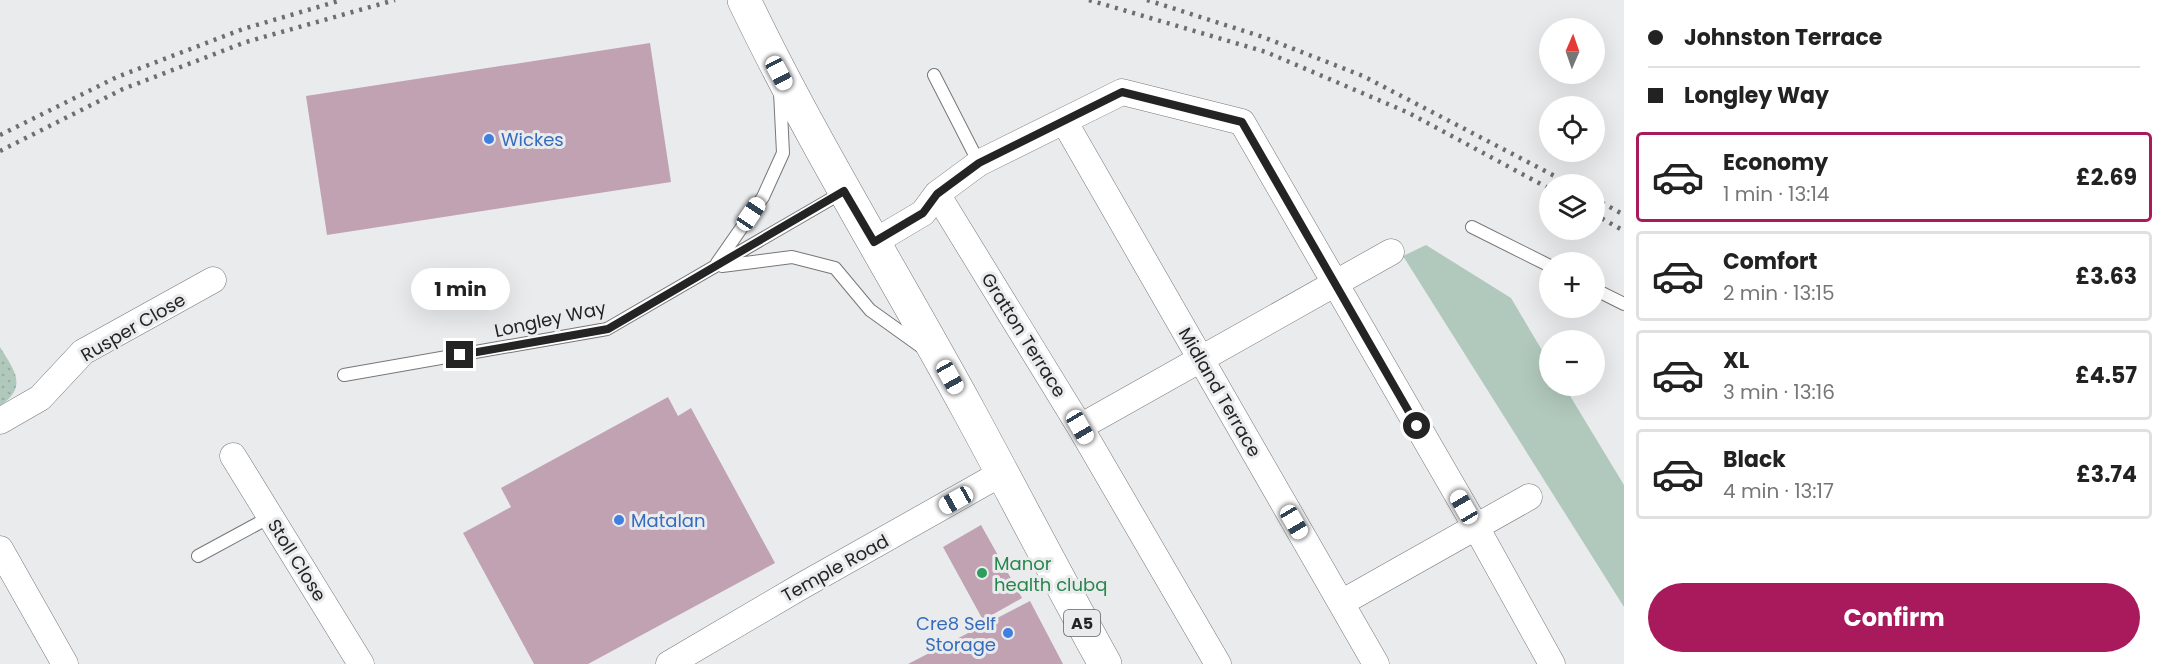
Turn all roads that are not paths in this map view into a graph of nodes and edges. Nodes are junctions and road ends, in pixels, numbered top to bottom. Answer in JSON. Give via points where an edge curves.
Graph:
{"nodes":[{"id":1,"x":744,"y":0,"type":"edge"},
{"id":2,"x":779,"y":73,"type":"junction"},
{"id":3,"x":934,"y":75,"type":"dead end"},
{"id":4,"x":1064,"y":121,"type":"junction"},
{"id":5,"x":979,"y":163,"type":"junction"},
{"id":6,"x":844,"y":191,"type":"junction"},
{"id":7,"x":937,"y":194,"type":"junction"},
{"id":8,"x":1472,"y":226,"type":"dead end"},
{"id":9,"x":874,"y":242,"type":"junction"},
{"id":10,"x":1391,"y":252,"type":"dead end"},
{"id":11,"x":1539,"y":260,"type":"edge"},
{"id":12,"x":715,"y":267,"type":"junction"},
{"id":13,"x":213,"y":280,"type":"dead end"},
{"id":14,"x":1335,"y":284,"type":"junction"},
{"id":15,"x":1605,"y":294,"type":"edge"},
{"id":16,"x":1624,"y":304,"type":"edge"},
{"id":17,"x":1201,"y":359,"type":"junction"},
{"id":18,"x":941,"y":361,"type":"junction"},
{"id":19,"x":344,"y":375,"type":"dead end"},
{"id":20,"x":0,"y":421,"type":"edge"},
{"id":21,"x":1080,"y":427,"type":"junction"},
{"id":22,"x":233,"y":456,"type":"dead end"},
{"id":23,"x":1002,"y":473,"type":"junction"},
{"id":24,"x":1529,"y":497,"type":"dead end"},
{"id":25,"x":270,"y":517,"type":"junction"},
{"id":26,"x":1476,"y":527,"type":"junction"},
{"id":27,"x":0,"y":549,"type":"edge"},
{"id":28,"x":198,"y":556,"type":"dead end"},
{"id":29,"x":1341,"y":603,"type":"junction"},
{"id":30,"x":64,"y":664,"type":"edge"},
{"id":31,"x":361,"y":664,"type":"edge"},
{"id":32,"x":669,"y":664,"type":"edge"},
{"id":33,"x":1105,"y":664,"type":"edge"},
{"id":34,"x":1218,"y":664,"type":"edge"},
{"id":35,"x":1376,"y":664,"type":"edge"},
{"id":36,"x":1552,"y":664,"type":"edge"}],
"edges":[{"from":1,"to":2,"type":"main road","number":"A5"},
{"from":2,"to":6,"type":"main road","number":"A5"},
{"from":2,"to":12,"type":"lane","name":"Longley Way","via":[[783,153],[763,197]]},
{"from":3,"to":5,"type":"lane"},
{"from":4,"to":5,"type":"street"},
{"from":4,"to":14,"type":"street","via":[[1122,92],[1242,122]]},
{"from":4,"to":17,"type":"street","name":"Midland Terrace"},
{"from":5,"to":7,"type":"street"},
{"from":6,"to":9,"type":"main road","number":"A5"},
{"from":6,"to":12,"type":"lane","name":"Longley Way"},
{"from":7,"to":9,"type":"street","via":[[923,213]]},
{"from":7,"to":21,"type":"street","name":"Gratton Terrace"},
{"from":8,"to":11,"type":"lane"},
{"from":9,"to":18,"type":"main road","number":"A5"},
{"from":10,"to":14,"type":"street"},
{"from":12,"to":18,"type":"lane","via":[[792,257],[835,268],[870,310]]},
{"from":12,"to":19,"type":"lane","name":"Longley Way","via":[[608,329]]},
{"from":13,"to":20,"type":"street","name":"Rusper Close","via":[[83,352],[40,398]]},
{"from":14,"to":17,"type":"street"},
{"from":14,"to":26,"type":"street"},
{"from":15,"to":16,"type":"lane"},
{"from":17,"to":21,"type":"street"},
{"from":17,"to":29,"type":"street","name":"Midland Terrace"},
{"from":18,"to":23,"type":"main road","number":"A5"},
{"from":21,"to":34,"type":"street","name":"Gratton Terrace"},
{"from":22,"to":25,"type":"street","name":"Stoll Close"},
{"from":23,"to":32,"type":"street","name":"Temple Road"},
{"from":23,"to":33,"type":"main road","number":"A5"},
{"from":24,"to":26,"type":"street"},
{"from":25,"to":28,"type":"lane"},
{"from":25,"to":31,"type":"street","name":"Stoll Close"},
{"from":26,"to":29,"type":"street"},
{"from":26,"to":36,"type":"street"},
{"from":27,"to":30,"type":"street"},
{"from":29,"to":35,"type":"street","name":"Midland Terrace"}]}
